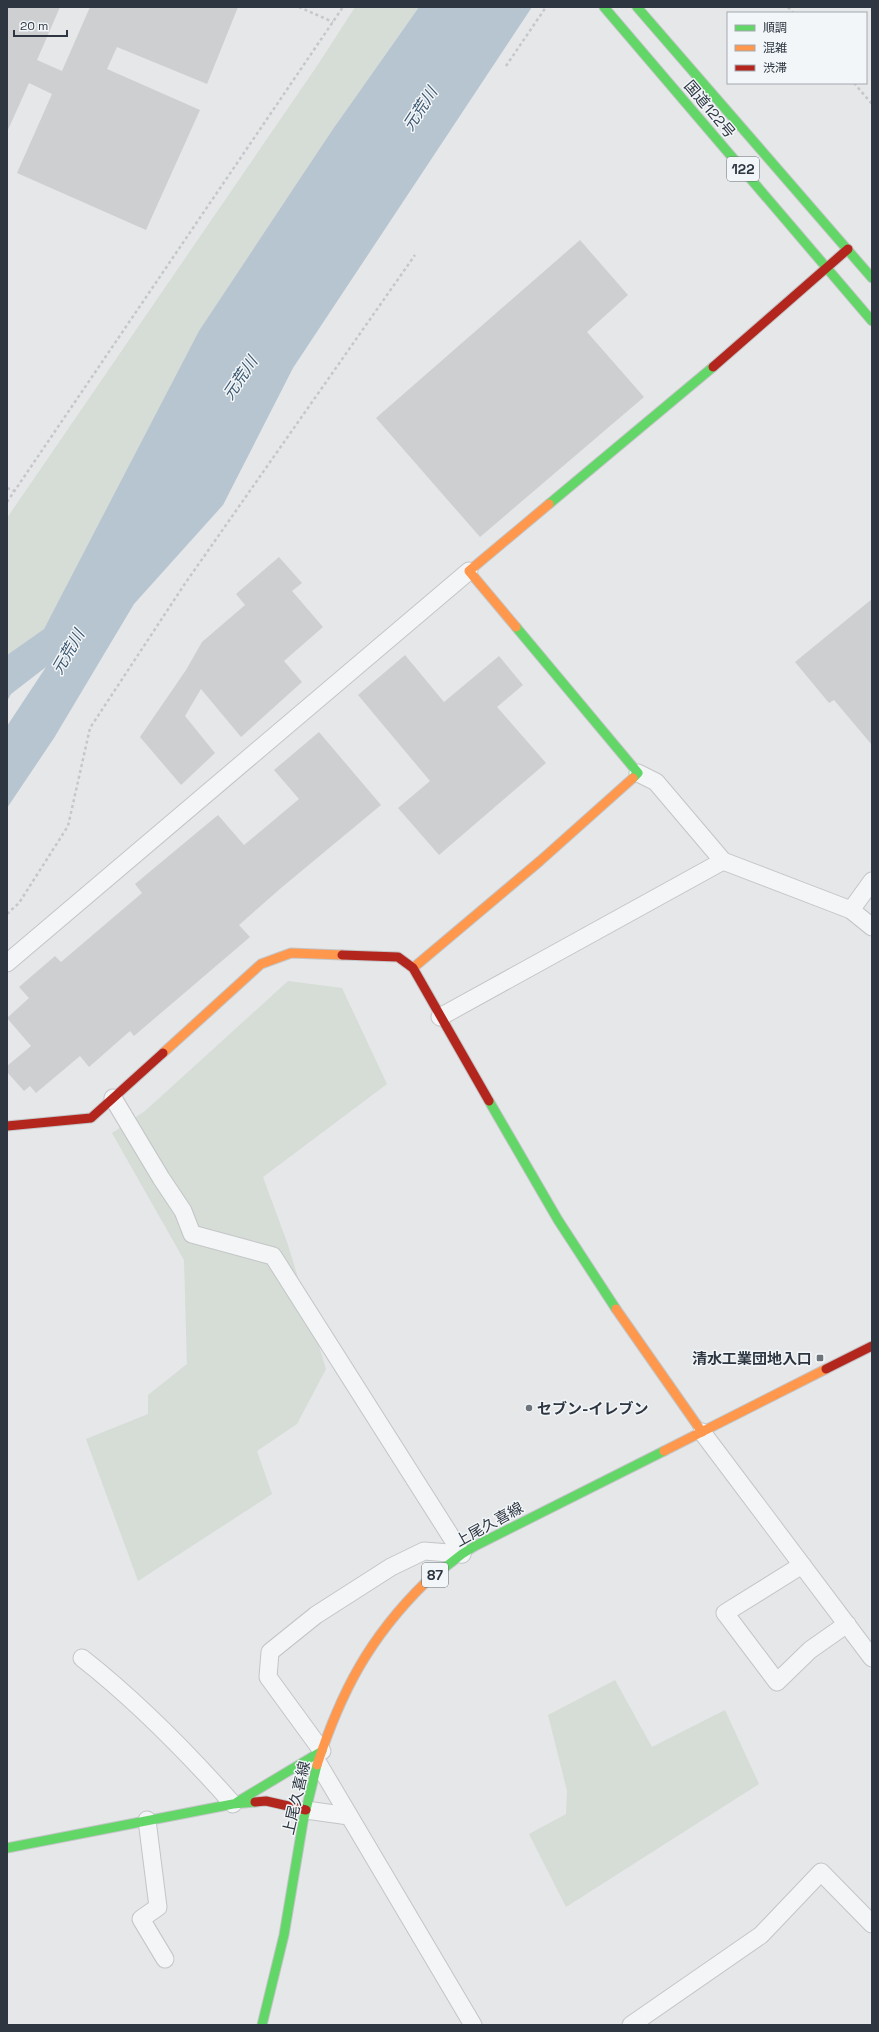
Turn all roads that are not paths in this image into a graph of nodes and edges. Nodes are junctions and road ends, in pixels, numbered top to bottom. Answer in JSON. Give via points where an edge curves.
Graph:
{"nodes":[{"id":1,"x":604,"y":7,"type":"edge"},
{"id":2,"x":637,"y":7,"type":"edge"},
{"id":3,"x":848,"y":249,"type":"junction"},
{"id":4,"x":826,"y":267,"type":"junction"},
{"id":5,"x":872,"y":278,"type":"edge"},
{"id":6,"x":872,"y":321,"type":"edge"},
{"id":7,"x":469,"y":571,"type":"junction"},
{"id":8,"x":638,"y":773,"type":"junction"},
{"id":9,"x":723,"y":861,"type":"junction"},
{"id":10,"x":872,"y":881,"type":"edge"},
{"id":11,"x":851,"y":910,"type":"junction"},
{"id":12,"x":872,"y":927,"type":"edge"},
{"id":13,"x":7,"y":963,"type":"edge"},
{"id":14,"x":413,"y":968,"type":"junction"},
{"id":15,"x":440,"y":1017,"type":"junction"},
{"id":16,"x":113,"y":1098,"type":"junction"},
{"id":17,"x":7,"y":1126,"type":"edge"},
{"id":18,"x":872,"y":1346,"type":"edge"},
{"id":19,"x":702,"y":1432,"type":"junction"},
{"id":20,"x":462,"y":1554,"type":"junction"},
{"id":21,"x":802,"y":1565,"type":"junction"},
{"id":22,"x":847,"y":1624,"type":"junction"},
{"id":23,"x":82,"y":1658,"type":"dead end"},
{"id":24,"x":872,"y":1658,"type":"edge"},
{"id":25,"x":320,"y":1757,"type":"junction"},
{"id":26,"x":233,"y":1804,"type":"junction"},
{"id":27,"x":306,"y":1810,"type":"junction"},
{"id":28,"x":349,"y":1816,"type":"junction"},
{"id":29,"x":147,"y":1820,"type":"junction"},
{"id":30,"x":7,"y":1848,"type":"edge"},
{"id":31,"x":872,"y":1924,"type":"edge"},
{"id":32,"x":165,"y":1959,"type":"dead end"},
{"id":33,"x":262,"y":2025,"type":"edge"},
{"id":34,"x":473,"y":2025,"type":"edge"},
{"id":35,"x":631,"y":2025,"type":"edge"}],
"edges":[{"from":1,"to":4,"type":"main road","name":"国道122号","number":"122"},
{"from":2,"to":3,"type":"main road","name":"国道122号","number":"122"},
{"from":3,"to":4,"type":"main road"},
{"from":3,"to":5,"type":"main road","name":"国道122号","number":"122"},
{"from":4,"to":6,"type":"main road","name":"国道122号","number":"122"},
{"from":4,"to":7,"type":"main road","via":[[706,373]]},
{"from":7,"to":8,"type":"main road"},
{"from":7,"to":13,"type":"street"},
{"from":8,"to":9,"type":"street","via":[[656,782]]},
{"from":8,"to":14,"type":"main road","via":[[540,861]]},
{"from":9,"to":11,"type":"street"},
{"from":9,"to":15,"type":"street"},
{"from":10,"to":11,"type":"street"},
{"from":11,"to":12,"type":"street"},
{"from":14,"to":15,"type":"main road"},
{"from":14,"to":16,"type":"main road","via":[[398,957],[291,953],[261,964]]},
{"from":15,"to":19,"type":"main road","via":[[558,1220],[613,1305]]},
{"from":16,"to":17,"type":"main road","via":[[91,1118]]},
{"from":16,"to":20,"type":"street","via":[[184,1211],[192,1234],[274,1256]]},
{"from":18,"to":19,"type":"main road","name":"上尾久喜線","number":"87"},
{"from":19,"to":20,"type":"main road","name":"上尾久喜線","number":"87","via":[[496,1534]]},
{"from":19,"to":21,"type":"street"},
{"from":20,"to":25,"type":"main road","name":"上尾久喜線","number":"87","via":[[405,1602],[381,1631],[343,1693]]},
{"from":20,"to":25,"type":"street","via":[[424,1551],[391,1567],[316,1615],[270,1652],[268,1677]]},
{"from":21,"to":22,"type":"street"},
{"from":21,"to":22,"type":"street","via":[[725,1613],[777,1682],[810,1650]]},
{"from":22,"to":24,"type":"street"},
{"from":23,"to":26,"type":"street","via":[[133,1700],[192,1758]]},
{"from":25,"to":26,"type":"main road"},
{"from":25,"to":27,"type":"main road","name":"上尾久喜線","number":"87"},
{"from":25,"to":28,"type":"street"},
{"from":26,"to":27,"type":"main road","via":[[266,1801]]},
{"from":26,"to":29,"type":"main road"},
{"from":27,"to":28,"type":"street"},
{"from":27,"to":33,"type":"main road","name":"上尾久喜線","number":"87","via":[[286,1924]]},
{"from":28,"to":34,"type":"street"},
{"from":29,"to":30,"type":"main road"},
{"from":29,"to":32,"type":"street","via":[[158,1907],[141,1919]]},
{"from":31,"to":35,"type":"street","via":[[821,1872],[762,1935]]}]}
